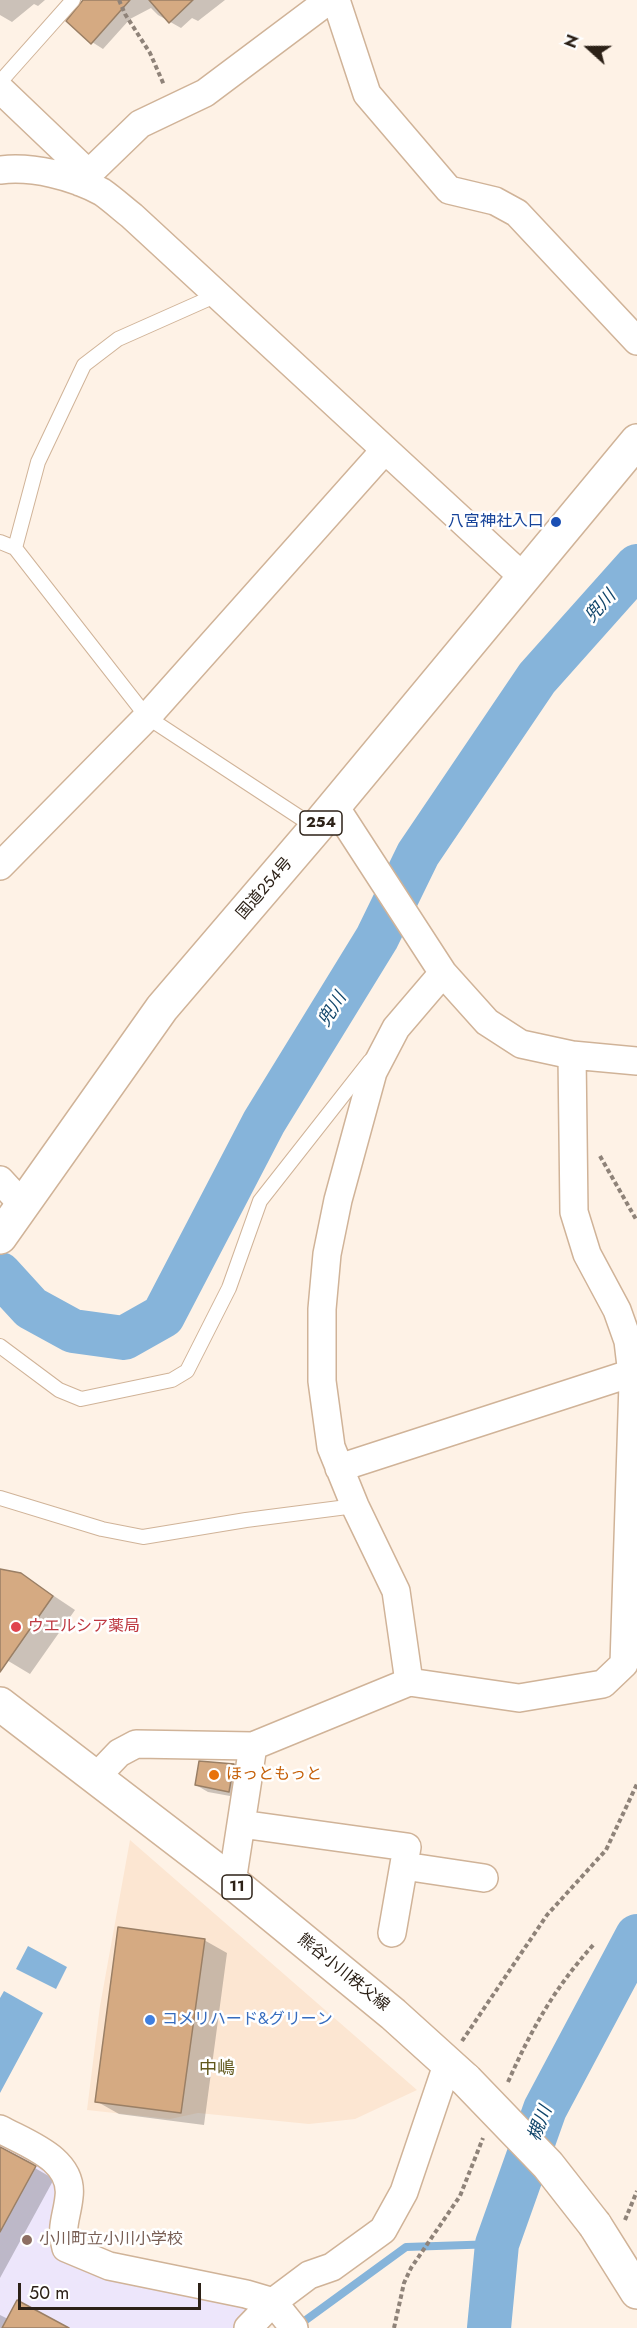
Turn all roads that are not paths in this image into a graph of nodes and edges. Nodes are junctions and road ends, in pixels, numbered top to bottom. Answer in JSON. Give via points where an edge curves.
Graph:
{"nodes":[{"id":1,"x":73,"y":0,"type":"edge"},
{"id":2,"x":329,"y":0,"type":"edge"},
{"id":3,"x":336,"y":0,"type":"edge"},
{"id":4,"x":0,"y":82,"type":"edge"},
{"id":5,"x":0,"y":89,"type":"edge"},
{"id":6,"x":0,"y":170,"type":"edge"},
{"id":7,"x":84,"y":178,"type":"junction"},
{"id":8,"x":217,"y":295,"type":"junction"},
{"id":9,"x":637,"y":341,"type":"edge"},
{"id":10,"x":637,"y":441,"type":"edge"},
{"id":11,"x":384,"y":451,"type":"junction"},
{"id":12,"x":0,"y":542,"type":"edge"},
{"id":13,"x":15,"y":548,"type":"junction"},
{"id":14,"x":523,"y":577,"type":"junction"},
{"id":15,"x":147,"y":717,"type":"junction"},
{"id":16,"x":325,"y":817,"type":"junction"},
{"id":17,"x":0,"y":866,"type":"edge"},
{"id":18,"x":439,"y":965,"type":"junction"},
{"id":19,"x":396,"y":1028,"type":"junction"},
{"id":20,"x":577,"y":1056,"type":"junction"},
{"id":21,"x":637,"y":1061,"type":"edge"},
{"id":22,"x":0,"y":1180,"type":"edge"},
{"id":23,"x":13,"y":1219,"type":"edge"},
{"id":24,"x":0,"y":1346,"type":"edge"},
{"id":25,"x":632,"y":1373,"type":"junction"},
{"id":26,"x":339,"y":1468,"type":"junction"},
{"id":27,"x":0,"y":1498,"type":"edge"},
{"id":28,"x":355,"y":1506,"type":"junction"},
{"id":29,"x":409,"y":1682,"type":"junction"},
{"id":30,"x":0,"y":1704,"type":"edge"},
{"id":31,"x":253,"y":1746,"type":"junction"},
{"id":32,"x":97,"y":1776,"type":"junction"},
{"id":33,"x":241,"y":1824,"type":"junction"},
{"id":34,"x":404,"y":1866,"type":"junction"},
{"id":35,"x":484,"y":1878,"type":"dead end"},
{"id":36,"x":232,"y":1882,"type":"junction"},
{"id":37,"x":392,"y":1933,"type":"dead end"},
{"id":38,"x":457,"y":2071,"type":"junction"},
{"id":39,"x":0,"y":2129,"type":"edge"},
{"id":40,"x":637,"y":2292,"type":"edge"},
{"id":41,"x":273,"y":2302,"type":"junction"},
{"id":42,"x":248,"y":2328,"type":"edge"},
{"id":43,"x":294,"y":2328,"type":"edge"}],
"edges":[{"from":1,"to":4,"type":"lane"},
{"from":2,"to":7,"type":"street","via":[[205,93],[140,124]]},
{"from":3,"to":9,"type":"street","via":[[367,94],[449,190],[495,201],[517,213]]},
{"from":5,"to":7,"type":"street"},
{"from":6,"to":7,"type":"street"},
{"from":7,"to":8,"type":"street","via":[[132,216]]},
{"from":8,"to":11,"type":"street"},
{"from":8,"to":13,"type":"lane","via":[[118,339],[84,365],[38,462]]},
{"from":10,"to":14,"type":"main road","name":"国道254号","number":"254"},
{"from":11,"to":14,"type":"street"},
{"from":11,"to":15,"type":"street"},
{"from":12,"to":13,"type":"lane"},
{"from":13,"to":15,"type":"lane"},
{"from":14,"to":16,"type":"main road","name":"国道254号","number":"254"},
{"from":15,"to":16,"type":"lane"},
{"from":15,"to":17,"type":"street"},
{"from":16,"to":18,"type":"street","via":[[380,874]]},
{"from":16,"to":23,"type":"main road","name":"国道254号","number":"254","via":[[162,1008]]},
{"from":18,"to":19,"type":"street"},
{"from":18,"to":20,"type":"street","via":[[503,1034],[521,1044]]},
{"from":19,"to":24,"type":"lane","via":[[260,1201],[229,1288],[187,1371],[172,1380],[81,1399],[59,1390]]},
{"from":19,"to":26,"type":"street","via":[[373,1072],[327,1254],[322,1381],[331,1447]]},
{"from":20,"to":21,"type":"street"},
{"from":20,"to":25,"type":"street","via":[[574,1212],[588,1254],[617,1310],[628,1341]]},
{"from":22,"to":23,"type":"street"},
{"from":25,"to":26,"type":"street"},
{"from":25,"to":29,"type":"street","via":[[624,1664],[603,1684],[519,1698]]},
{"from":26,"to":28,"type":"street"},
{"from":27,"to":28,"type":"lane","via":[[102,1529],[143,1537]]},
{"from":28,"to":29,"type":"street","via":[[396,1591]]},
{"from":29,"to":31,"type":"street"},
{"from":30,"to":32,"type":"main road","name":"熊谷小川秩父線","number":"11"},
{"from":31,"to":32,"type":"street","via":[[136,1744],[119,1753]]},
{"from":31,"to":33,"type":"street"},
{"from":32,"to":36,"type":"main road","name":"熊谷小川秩父線","number":"11"},
{"from":33,"to":34,"type":"street","via":[[407,1847]]},
{"from":33,"to":36,"type":"street"},
{"from":34,"to":35,"type":"street"},
{"from":34,"to":37,"type":"street"},
{"from":36,"to":38,"type":"main road","name":"熊谷小川秩父線","number":"11"},
{"from":38,"to":40,"type":"main road","name":"熊谷小川秩父線","number":"11","bridge":true,"via":[[549,2165],[595,2225]]},
{"from":38,"to":41,"type":"street","via":[[404,2192],[383,2230],[332,2267],[309,2275]]},
{"from":39,"to":41,"type":"street","via":[[53,2158],[67,2176],[70,2194],[62,2234],[66,2247],[109,2265]]},
{"from":41,"to":42,"type":"street"},
{"from":41,"to":43,"type":"street"}]}
